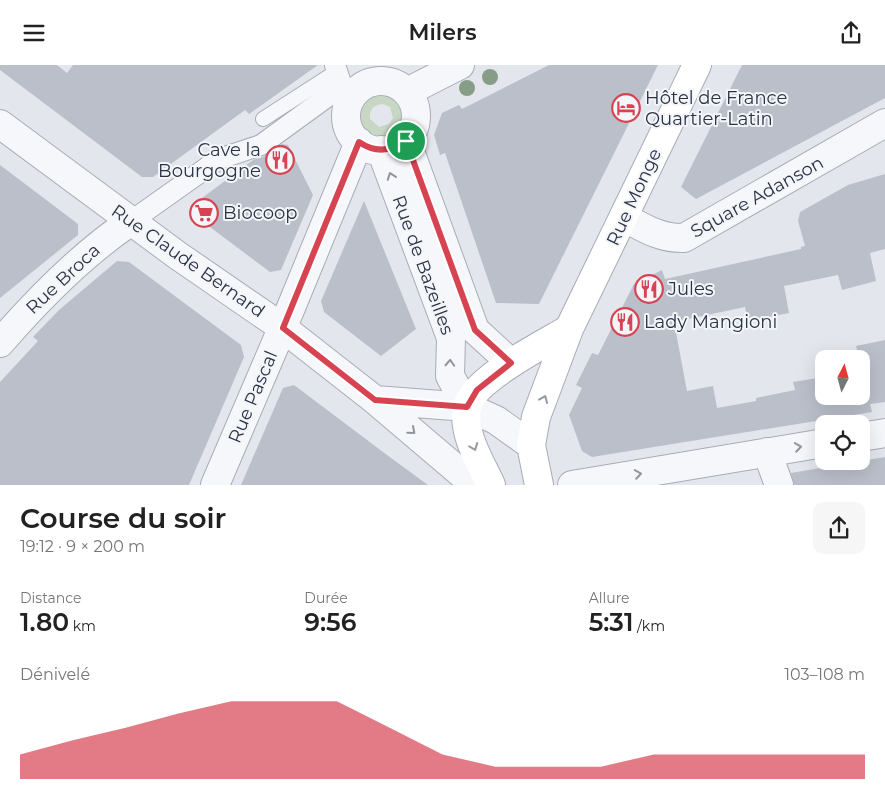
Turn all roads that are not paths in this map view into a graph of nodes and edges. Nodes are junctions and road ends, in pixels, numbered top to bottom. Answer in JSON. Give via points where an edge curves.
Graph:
{"nodes":[{"id":1,"x":460,"y":65,"type":"edge"},
{"id":2,"x":698,"y":65,"type":"edge"},
{"id":3,"x":341,"y":80,"type":"edge"},
{"id":4,"x":407,"y":92,"type":"junction"},
{"id":5,"x":263,"y":119,"type":"dead end"},
{"id":6,"x":885,"y":123,"type":"edge"},
{"id":7,"x":0,"y":124,"type":"edge"},
{"id":8,"x":382,"y":144,"type":"junction"},
{"id":9,"x":624,"y":218,"type":"junction"},
{"id":10,"x":130,"y":222,"type":"junction"},
{"id":11,"x":283,"y":328,"type":"junction"},
{"id":12,"x":570,"y":329,"type":"junction"},
{"id":13,"x":0,"y":343,"type":"edge"},
{"id":14,"x":511,"y":363,"type":"junction"},
{"id":15,"x":375,"y":400,"type":"junction"},
{"id":16,"x":467,"y":407,"type":"junction"},
{"id":17,"x":885,"y":433,"type":"edge"},
{"id":18,"x":870,"y":436,"type":"edge"},
{"id":19,"x":815,"y":444,"type":"edge"},
{"id":20,"x":532,"y":445,"type":"junction"},
{"id":21,"x":767,"y":452,"type":"junction"},
{"id":22,"x":215,"y":485,"type":"edge"},
{"id":23,"x":475,"y":485,"type":"edge"},
{"id":24,"x":491,"y":485,"type":"edge"},
{"id":25,"x":539,"y":485,"type":"edge"},
{"id":26,"x":572,"y":485,"type":"edge"},
{"id":27,"x":779,"y":485,"type":"edge"}],
"edges":[{"from":1,"to":4,"type":"street"},
{"from":2,"to":9,"type":"main road","name":"Rue Monge"},
{"from":3,"to":4,"type":"street","via":[[363,85],[382,81],[400,86]]},
{"from":3,"to":5,"type":"lane"},
{"from":3,"to":8,"type":"street","via":[[348,127]]},
{"from":3,"to":10,"type":"street","via":[[261,145],[219,159]]},
{"from":4,"to":8,"type":"street","name":"Rue Pascal","via":[[413,101],[416,121]]},
{"from":6,"to":9,"type":"street","name":"Square Adanson","via":[[684,237],[670,239]]},
{"from":7,"to":10,"type":"street","name":"Rue Claude Bernard"},
{"from":8,"to":11,"type":"street","name":"Rue Pascal"},
{"from":8,"to":14,"type":"street","name":"Rue de Bazeilles","via":[[475,330]]},
{"from":16,"to":8,"type":"street","name":"Rue de Bazeilles","one_way":true,"via":[[450,376],[451,338]]},
{"from":9,"to":12,"type":"main road","name":"Rue Monge"},
{"from":10,"to":11,"type":"street","name":"Rue Claude Bernard"},
{"from":10,"to":13,"type":"street","name":"Rue Broca","via":[[102,242],[39,300]]},
{"from":11,"to":15,"type":"street","name":"Rue Claude Bernard"},
{"from":11,"to":22,"type":"street","name":"Rue Pascal"},
{"from":12,"to":14,"type":"main road"},
{"from":20,"to":12,"type":"main road","name":"Rue Monge","one_way":true,"via":[[536,417]]},
{"from":14,"to":16,"type":"main road","via":[[477,390]]},
{"from":15,"to":16,"type":"street"},
{"from":15,"to":23,"type":"street","name":"Rue Claude Bernard","one_way":true},
{"from":16,"to":20,"type":"street","via":[[496,420]]},
{"from":16,"to":24,"type":"main road","one_way":true,"via":[[473,447]]},
{"from":17,"to":18,"type":"street"},
{"from":21,"to":19,"type":"street","one_way":true},
{"from":20,"to":25,"type":"main road","name":"Rue Monge"},
{"from":26,"to":21,"type":"street","one_way":true},
{"from":21,"to":27,"type":"street"}]}
